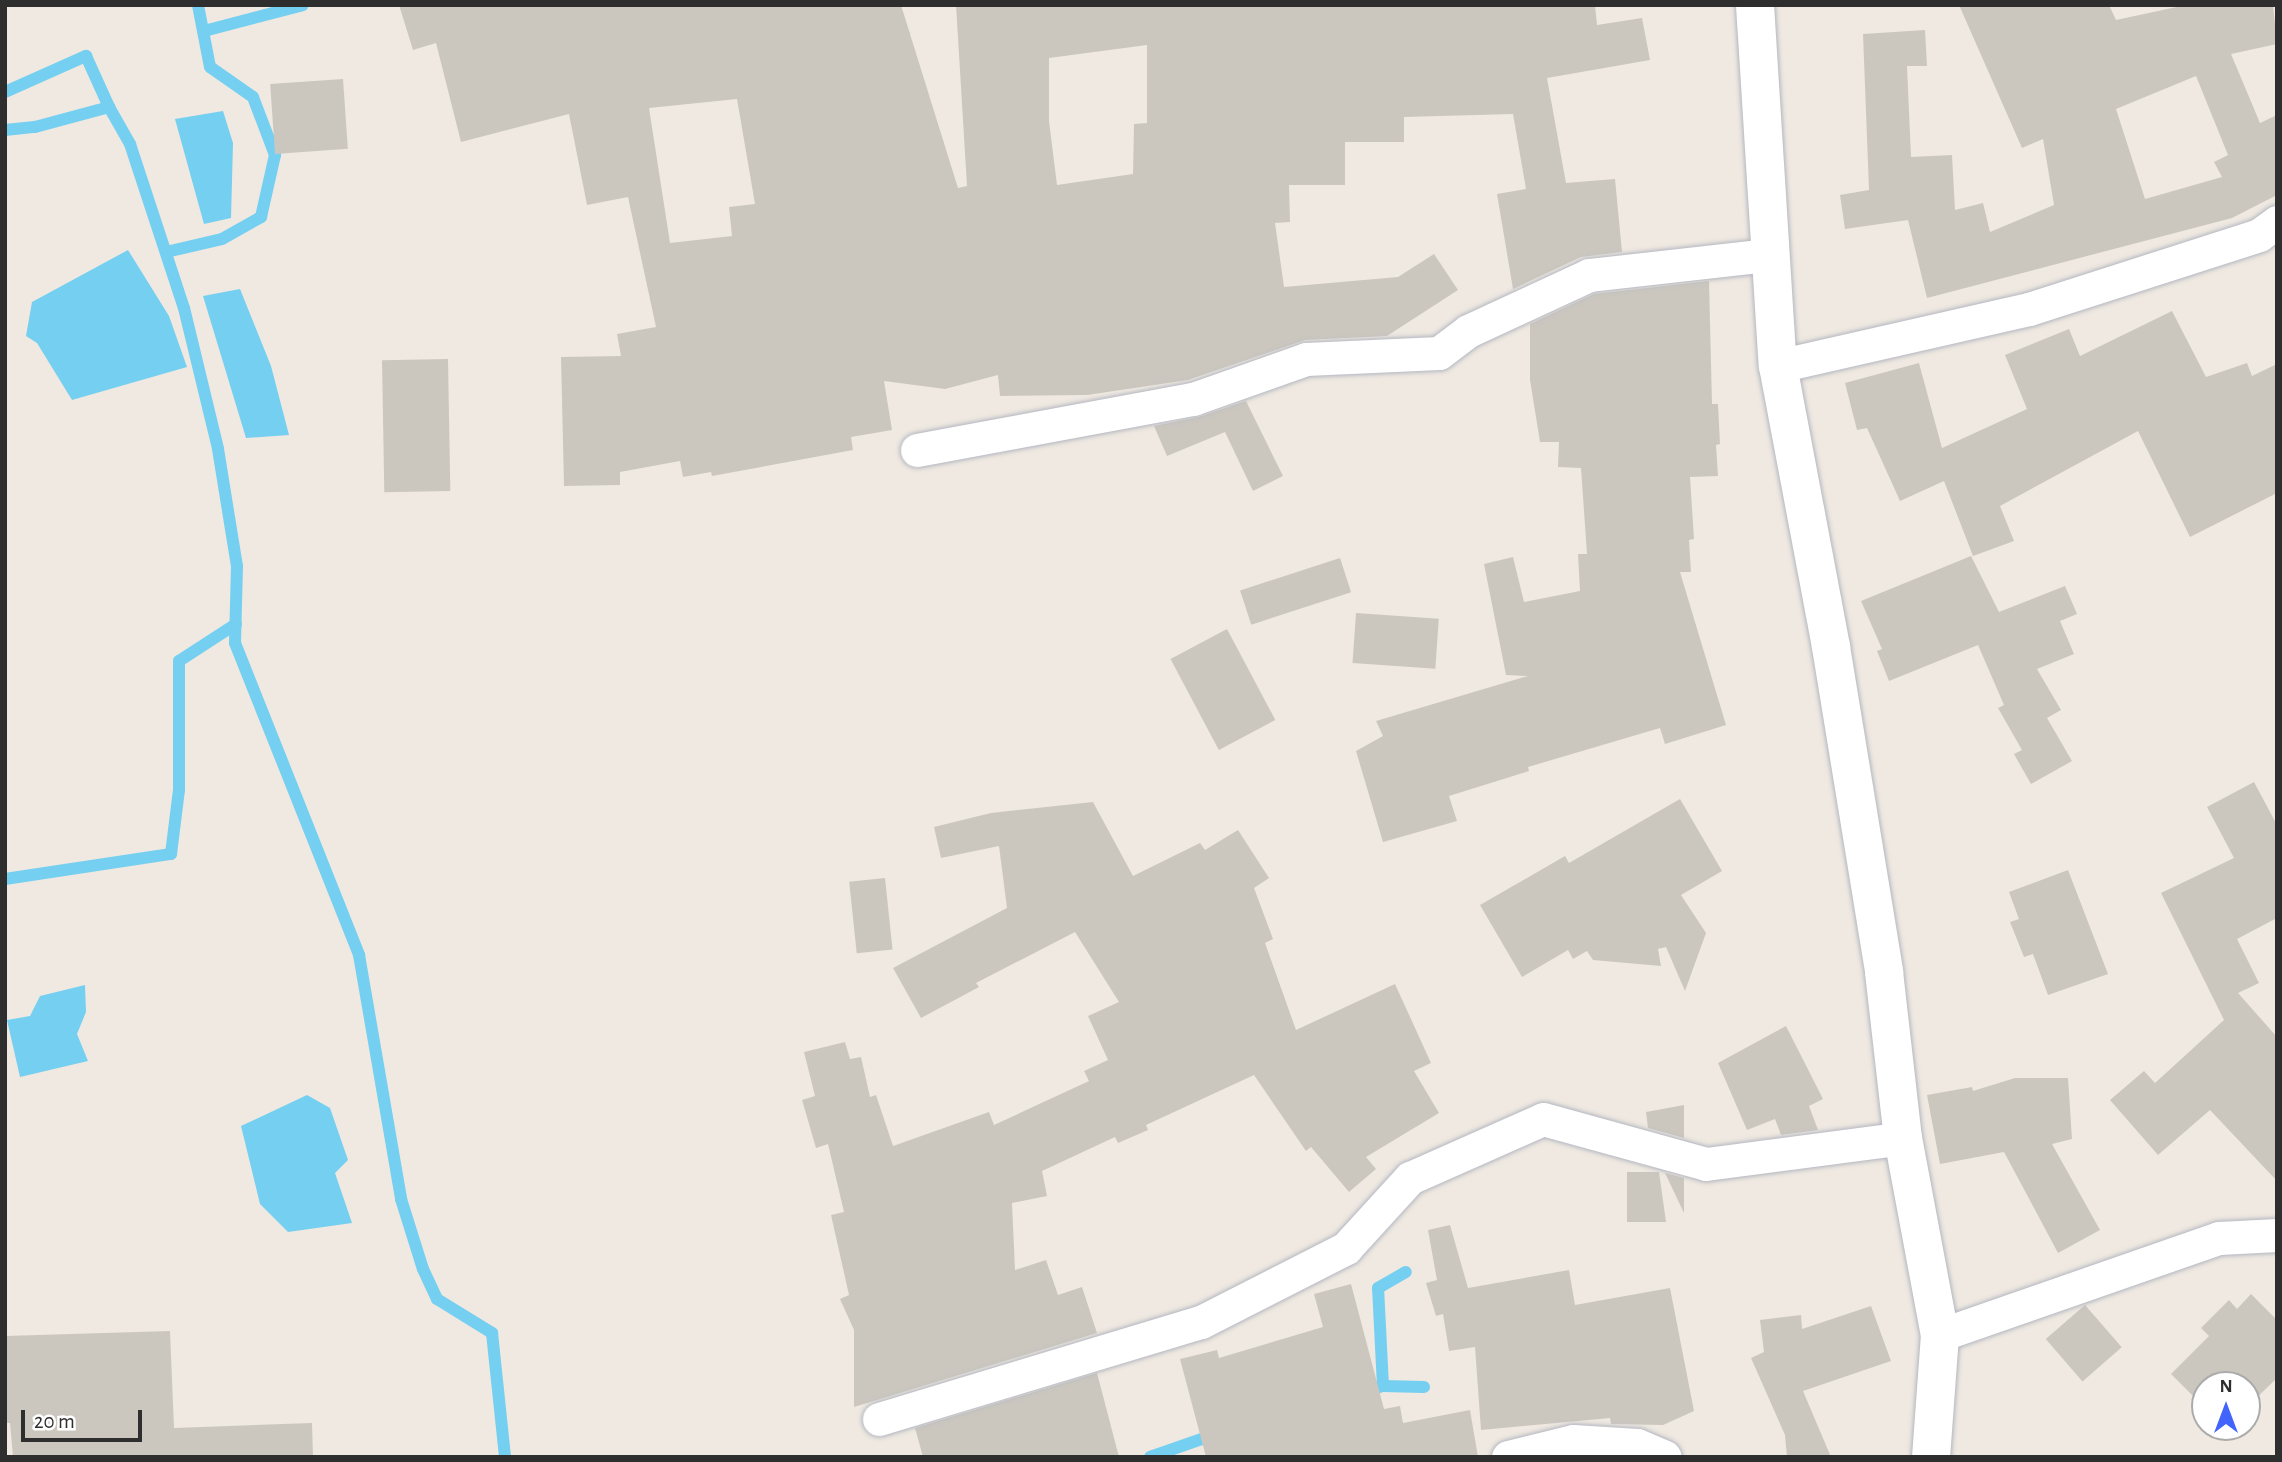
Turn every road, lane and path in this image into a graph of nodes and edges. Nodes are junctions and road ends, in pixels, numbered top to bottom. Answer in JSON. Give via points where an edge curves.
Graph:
{"nodes":[{"id":1,"x":1755,"y":5,"type":"edge"},
{"id":2,"x":2271,"y":237,"type":"edge"},
{"id":3,"x":1768,"y":255,"type":"junction"},
{"id":4,"x":1778,"y":366,"type":"junction"},
{"id":5,"x":917,"y":450,"type":"dead end"},
{"id":6,"x":1903,"y":1138,"type":"junction"},
{"id":7,"x":2277,"y":1236,"type":"edge"},
{"id":8,"x":1940,"y":1335,"type":"junction"},
{"id":9,"x":879,"y":1419,"type":"dead end"},
{"id":10,"x":1508,"y":1457,"type":"edge"},
{"id":11,"x":1665,"y":1457,"type":"edge"},
{"id":12,"x":1931,"y":1457,"type":"edge"}],
"edges":[{"from":1,"to":3,"type":"street"},
{"from":2,"to":4,"type":"street","via":[[2029,309]]},
{"from":3,"to":4,"type":"street"},
{"from":3,"to":5,"type":"street","via":[[1589,275],[1468,331],[1439,353],[1306,359],[1193,399]]},
{"from":4,"to":6,"type":"street","via":[[1882,959]]},
{"from":6,"to":8,"type":"street"},
{"from":6,"to":9,"type":"street","via":[[1706,1164],[1543,1119],[1409,1178],[1346,1248],[1201,1322]]},
{"from":7,"to":8,"type":"street","via":[[2220,1238]]},
{"from":8,"to":12,"type":"street"},
{"from":10,"to":11,"type":"street","via":[[1573,1441],[1637,1445]]}]}
